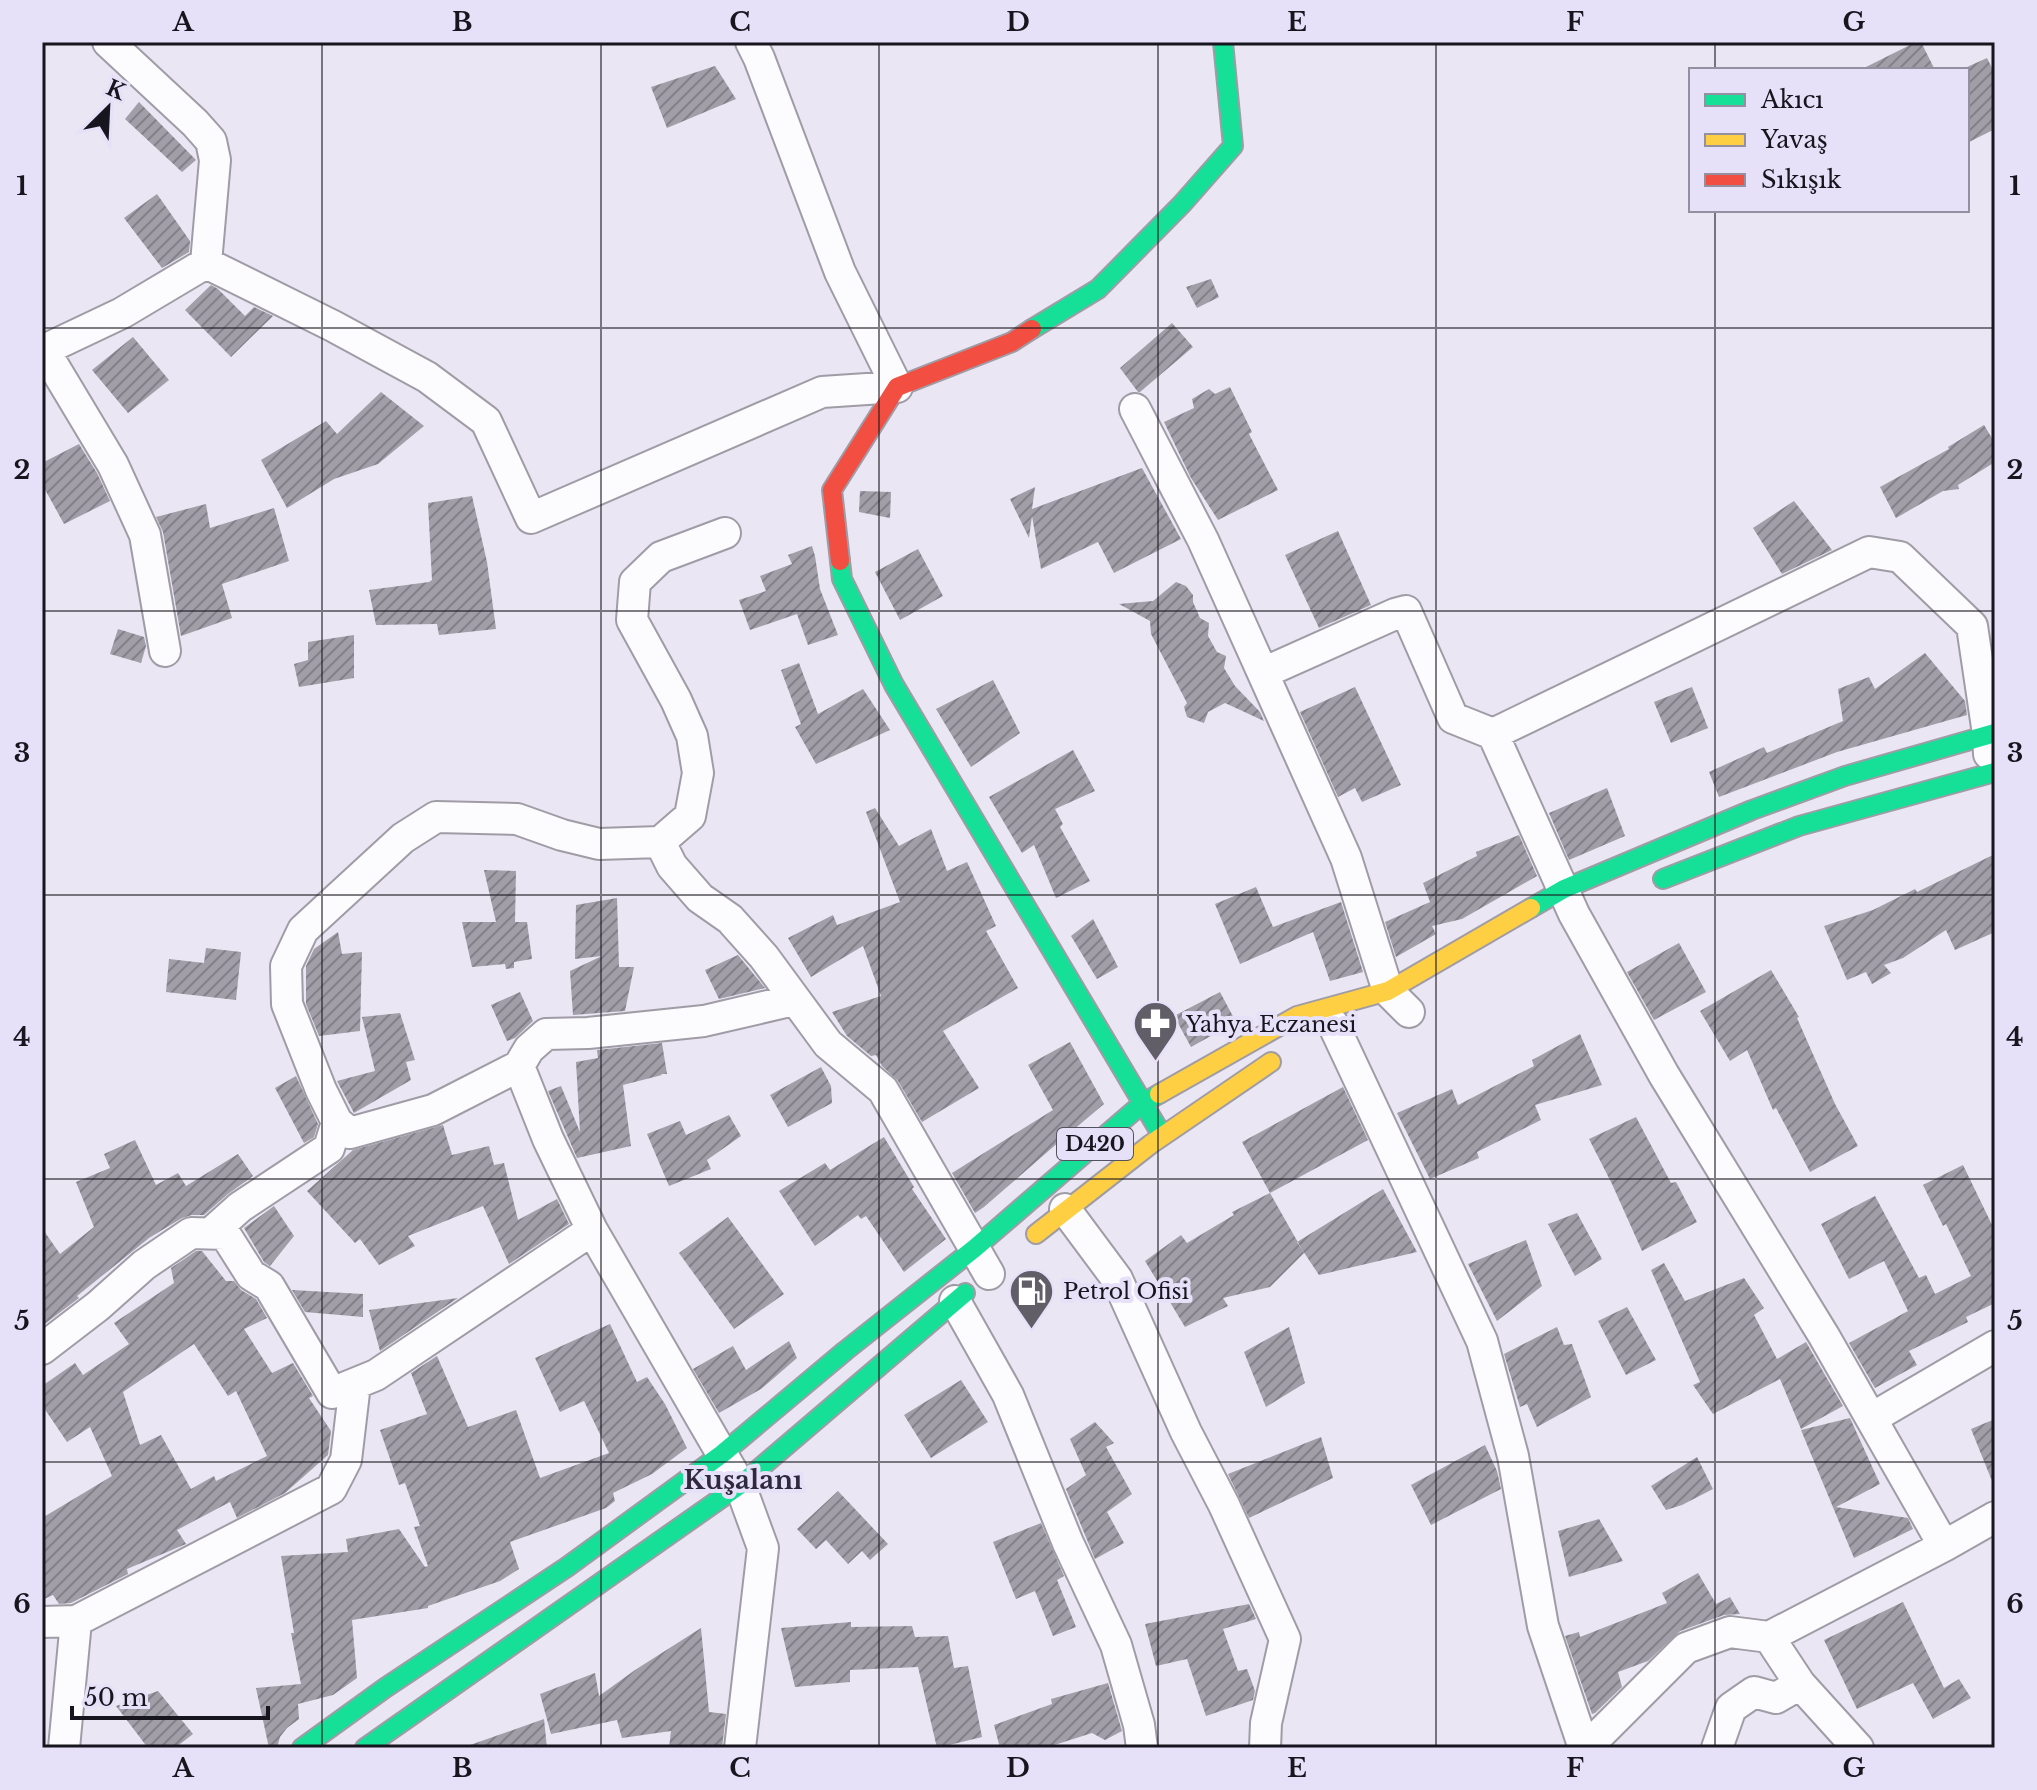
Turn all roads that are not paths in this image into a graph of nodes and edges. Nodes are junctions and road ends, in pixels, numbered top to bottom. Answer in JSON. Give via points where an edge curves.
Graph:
{"nodes":[{"id":1,"x":108,"y":42,"type":"edge"},
{"id":2,"x":751,"y":42,"type":"edge"},
{"id":3,"x":1223,"y":42,"type":"edge"},
{"id":4,"x":206,"y":263,"type":"junction"},
{"id":5,"x":43,"y":350,"type":"edge"},
{"id":6,"x":897,"y":387,"type":"junction"},
{"id":7,"x":1135,"y":409,"type":"dead end"},
{"id":8,"x":725,"y":533,"type":"dead end"},
{"id":9,"x":165,"y":651,"type":"dead end"},
{"id":10,"x":1263,"y":673,"type":"junction"},
{"id":11,"x":1493,"y":734,"type":"junction"},
{"id":12,"x":1992,"y":734,"type":"edge"},
{"id":13,"x":1992,"y":772,"type":"edge"},
{"id":14,"x":660,"y":842,"type":"junction"},
{"id":15,"x":1644,"y":886,"type":"dead end"},
{"id":16,"x":1572,"y":908,"type":"junction"},
{"id":17,"x":794,"y":1000,"type":"junction"},
{"id":18,"x":1404,"y":1005,"type":"junction"},
{"id":19,"x":1334,"y":1025,"type":"dead end"},
{"id":20,"x":1284,"y":1054,"type":"dead end"},
{"id":21,"x":519,"y":1066,"type":"junction"},
{"id":22,"x":1143,"y":1103,"type":"junction"},
{"id":23,"x":337,"y":1122,"type":"junction"},
{"id":24,"x":1163,"y":1136,"type":"junction"},
{"id":25,"x":1065,"y":1209,"type":"junction"},
{"id":26,"x":592,"y":1230,"type":"junction"},
{"id":27,"x":211,"y":1233,"type":"junction"},
{"id":28,"x":1022,"y":1246,"type":"dead end"},
{"id":29,"x":988,"y":1262,"type":"junction"},
{"id":30,"x":955,"y":1301,"type":"junction"},
{"id":31,"x":1995,"y":1346,"type":"edge"},
{"id":32,"x":42,"y":1349,"type":"edge"},
{"id":33,"x":355,"y":1384,"type":"junction"},
{"id":34,"x":1872,"y":1418,"type":"junction"},
{"id":35,"x":722,"y":1454,"type":"junction"},
{"id":36,"x":740,"y":1485,"type":"junction"},
{"id":37,"x":1995,"y":1517,"type":"edge"},
{"id":38,"x":1944,"y":1546,"type":"junction"},
{"id":39,"x":76,"y":1621,"type":"junction"},
{"id":40,"x":42,"y":1622,"type":"edge"},
{"id":41,"x":1769,"y":1637,"type":"junction"},
{"id":42,"x":1800,"y":1684,"type":"junction"},
{"id":43,"x":64,"y":1748,"type":"edge"},
{"id":44,"x":302,"y":1748,"type":"edge"},
{"id":45,"x":365,"y":1748,"type":"edge"},
{"id":46,"x":740,"y":1748,"type":"edge"},
{"id":47,"x":1142,"y":1748,"type":"edge"},
{"id":48,"x":1265,"y":1748,"type":"edge"},
{"id":49,"x":1584,"y":1748,"type":"edge"},
{"id":50,"x":1594,"y":1748,"type":"edge"},
{"id":51,"x":1717,"y":1748,"type":"edge"},
{"id":52,"x":1858,"y":1748,"type":"edge"}],
"edges":[{"from":1,"to":4,"type":"street","via":[[211,141],[215,160]]},
{"from":2,"to":6,"type":"street","via":[[840,272]]},
{"from":3,"to":6,"type":"main road","via":[[1233,146],[1182,204],[1098,289],[1012,342]]},
{"from":4,"to":5,"type":"street","via":[[122,313]]},
{"from":4,"to":6,"type":"street","via":[[427,377],[486,421],[531,518],[822,392]]},
{"from":5,"to":9,"type":"street","via":[[113,465],[145,535]]},
{"from":6,"to":22,"type":"main road","via":[[832,490],[842,579],[894,685]]},
{"from":7,"to":10,"type":"street","via":[[1203,540]]},
{"from":8,"to":14,"type":"street","via":[[661,557],[635,582],[632,620],[692,736],[698,773],[690,816]]},
{"from":10,"to":11,"type":"street","via":[[1406,611],[1453,718]]},
{"from":10,"to":18,"type":"street","via":[[1346,858]]},
{"from":11,"to":12,"type":"street","via":[[1869,552],[1900,557],[1972,626]]},
{"from":11,"to":16,"type":"street"},
{"from":12,"to":13,"type":"street"},
{"from":12,"to":16,"type":"main road","number":"D420","via":[[1840,777],[1752,810]]},
{"from":13,"to":15,"type":"main road","via":[[1799,826]]},
{"from":14,"to":17,"type":"street","via":[[672,866],[700,898],[730,919]]},
{"from":14,"to":23,"type":"street","via":[[599,844],[517,819],[475,817],[436,817],[403,838],[303,930],[286,966],[287,1004]]},
{"from":16,"to":18,"type":"main road","number":"D420"},
{"from":16,"to":34,"type":"street","via":[[1664,1075]]},
{"from":17,"to":21,"type":"street","via":[[704,1021],[546,1034]]},
{"from":17,"to":29,"type":"street","via":[[828,1044],[883,1090]]},
{"from":18,"to":22,"type":"main road","number":"D420","via":[[1297,1016]]},
{"from":19,"to":49,"type":"street","via":[[1482,1341],[1513,1456],[1543,1626]]},
{"from":20,"to":24,"type":"main road","number":"D420"},
{"from":21,"to":23,"type":"street","via":[[433,1110],[350,1133]]},
{"from":21,"to":26,"type":"street"},
{"from":22,"to":24,"type":"main road"},
{"from":22,"to":29,"type":"main road","number":"D420"},
{"from":23,"to":27,"type":"street","via":[[329,1148],[240,1207]]},
{"from":24,"to":25,"type":"main road","number":"D420"},
{"from":25,"to":28,"type":"main road","number":"D420"},
{"from":25,"to":48,"type":"street","via":[[1117,1279],[1285,1639]]},
{"from":26,"to":33,"type":"street"},
{"from":26,"to":35,"type":"street"},
{"from":27,"to":32,"type":"street","via":[[191,1233],[144,1265]]},
{"from":27,"to":33,"type":"street","via":[[225,1234],[251,1275],[269,1286],[332,1393]]},
{"from":29,"to":30,"type":"main road","number":"D420"},
{"from":29,"to":35,"type":"main road","number":"D420","via":[[845,1351]]},
{"from":30,"to":36,"type":"main road","number":"D420"},
{"from":30,"to":47,"type":"street","via":[[1008,1395],[1116,1645]]},
{"from":31,"to":34,"type":"street"},
{"from":33,"to":39,"type":"street","via":[[346,1460],[331,1489]]},
{"from":34,"to":38,"type":"street"},
{"from":35,"to":36,"type":"street"},
{"from":35,"to":44,"type":"main road","number":"D420"},
{"from":36,"to":45,"type":"main road","number":"D420"},
{"from":36,"to":46,"type":"street","via":[[763,1548]]},
{"from":37,"to":38,"type":"street"},
{"from":38,"to":41,"type":"street"},
{"from":39,"to":40,"type":"street"},
{"from":39,"to":43,"type":"street"},
{"from":41,"to":42,"type":"street"},
{"from":41,"to":50,"type":"street","via":[[1730,1632],[1686,1648],[1594,1740]]},
{"from":42,"to":51,"type":"street","via":[[1776,1698],[1754,1692],[1731,1708]]},
{"from":42,"to":52,"type":"street"}]}
